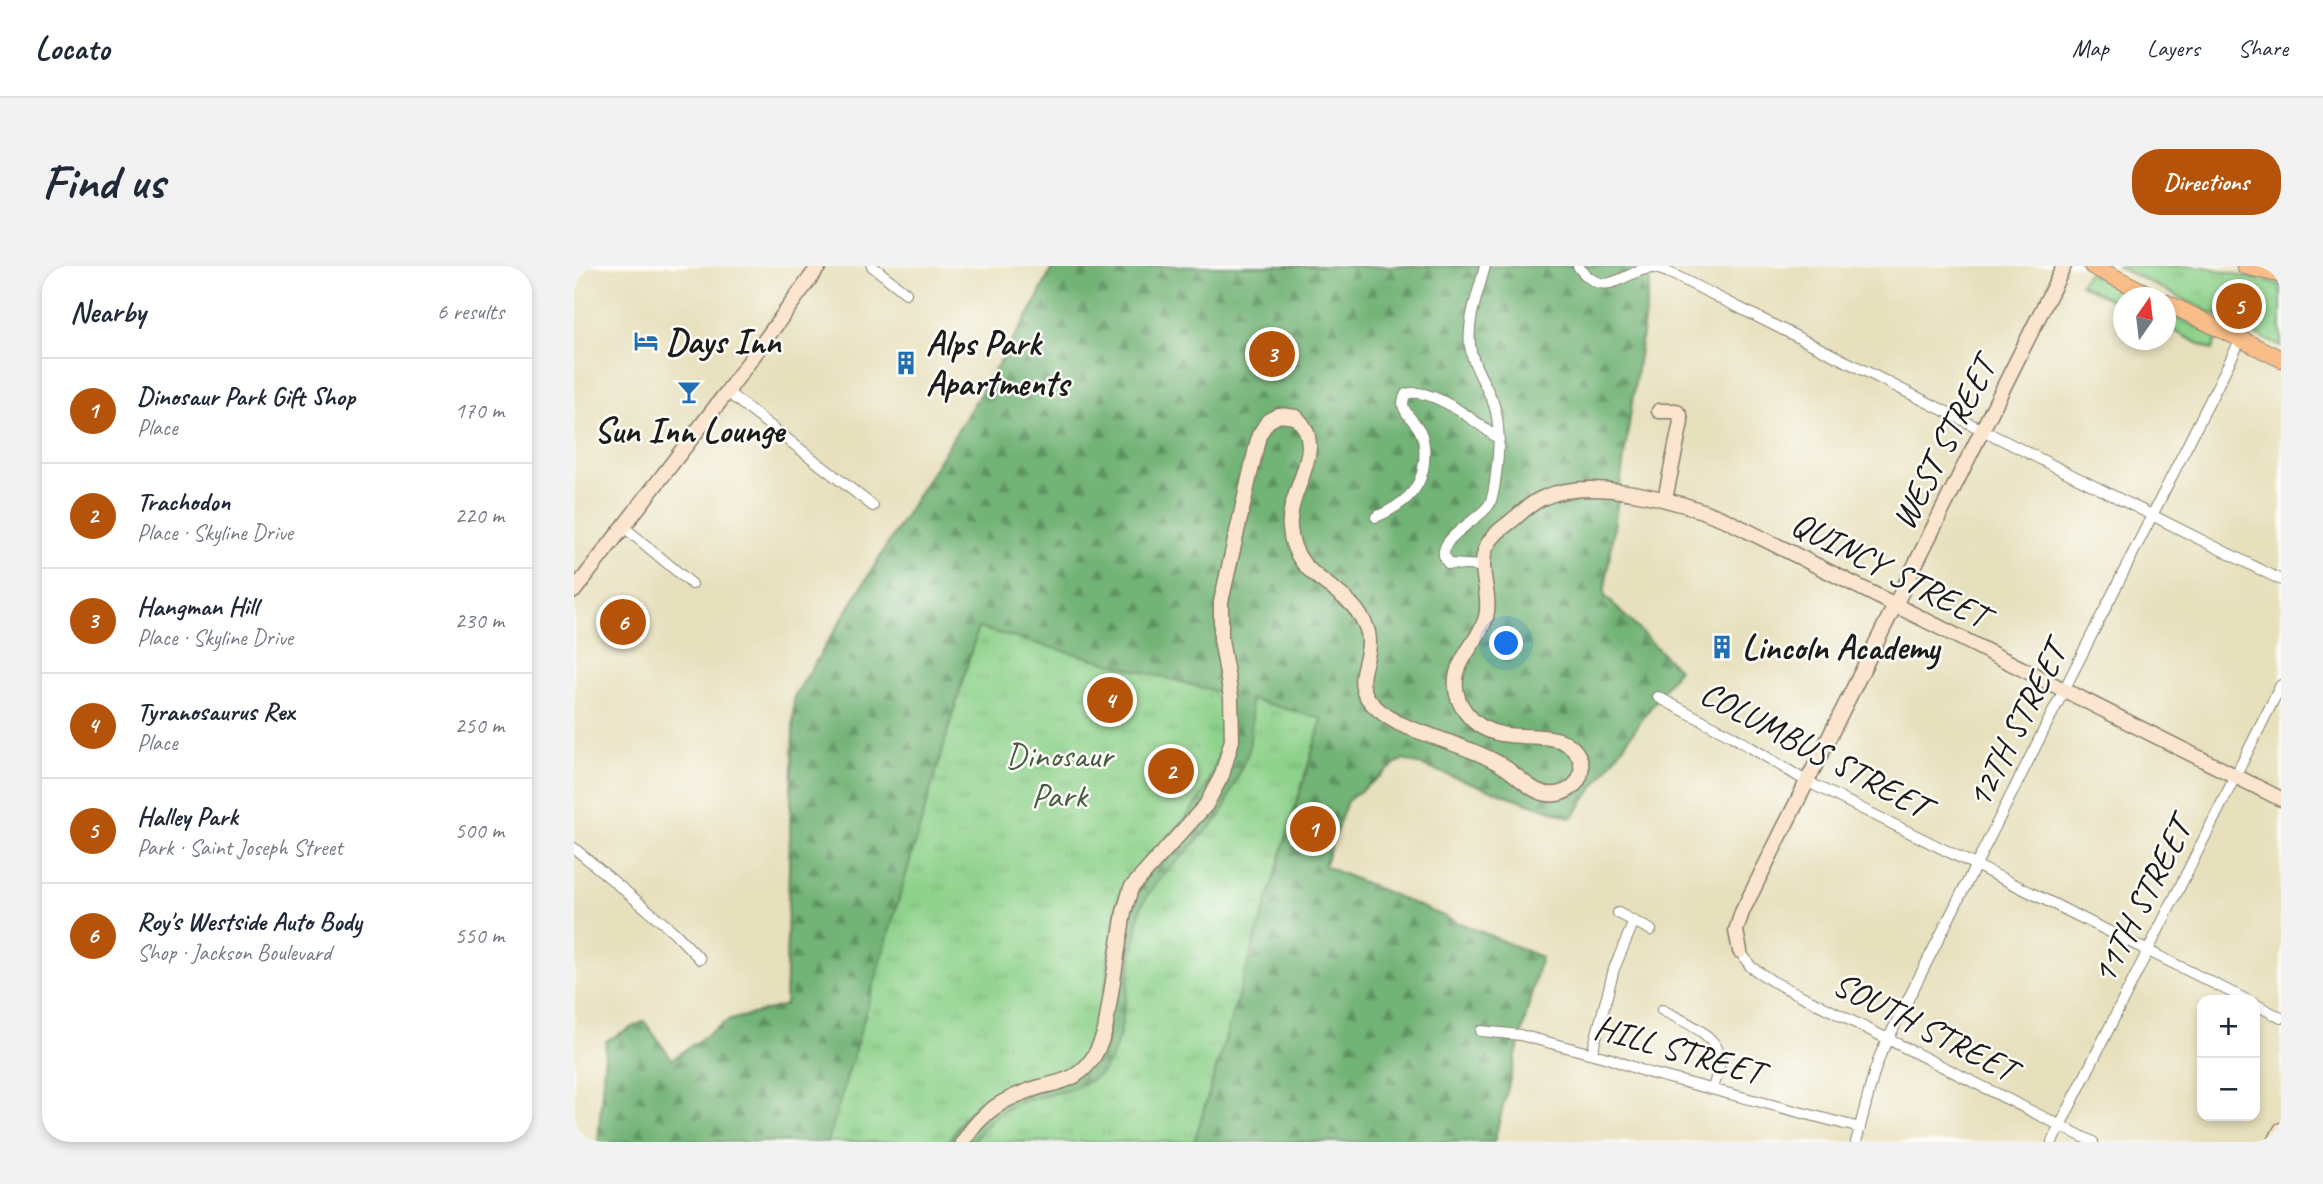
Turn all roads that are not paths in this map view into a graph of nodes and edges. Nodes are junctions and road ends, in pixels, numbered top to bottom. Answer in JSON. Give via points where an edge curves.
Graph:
{"nodes":[{"id":1,"x":819,"y":266,"type":"edge"},
{"id":2,"x":872,"y":266,"type":"edge"},
{"id":3,"x":1485,"y":266,"type":"edge"},
{"id":4,"x":1578,"y":266,"type":"edge"},
{"id":5,"x":2064,"y":266,"type":"edge"},
{"id":6,"x":2092,"y":266,"type":"edge"},
{"id":7,"x":2245,"y":266,"type":"edge"},
{"id":8,"x":2281,"y":275,"type":"edge"},
{"id":9,"x":2135,"y":287,"type":"edge"},
{"id":10,"x":906,"y":293,"type":"dead end"},
{"id":11,"x":2176,"y":307,"type":"edge"},
{"id":12,"x":2241,"y":339,"type":"junction"},
{"id":13,"x":2281,"y":359,"type":"edge"},
{"id":14,"x":727,"y":392,"type":"junction"},
{"id":15,"x":1659,"y":411,"type":"dead end"},
{"id":16,"x":1982,"y":430,"type":"junction"},
{"id":17,"x":1499,"y":439,"type":"junction"},
{"id":18,"x":1665,"y":499,"type":"junction"},
{"id":19,"x":873,"y":506,"type":"dead end"},
{"id":20,"x":2152,"y":516,"type":"junction"},
{"id":21,"x":1376,"y":517,"type":"dead end"},
{"id":22,"x":624,"y":527,"type":"junction"},
{"id":23,"x":1482,"y":566,"type":"junction"},
{"id":24,"x":2281,"y":580,"type":"edge"},
{"id":25,"x":692,"y":583,"type":"dead end"},
{"id":26,"x":574,"y":591,"type":"edge"},
{"id":27,"x":1895,"y":606,"type":"junction"},
{"id":28,"x":2281,"y":685,"type":"edge"},
{"id":29,"x":2065,"y":690,"type":"junction"},
{"id":30,"x":1658,"y":696,"type":"dead end"},
{"id":31,"x":2235,"y":776,"type":"junction"},
{"id":32,"x":1806,"y":781,"type":"junction"},
{"id":33,"x":2281,"y":799,"type":"edge"},
{"id":34,"x":574,"y":848,"type":"edge"},
{"id":35,"x":1977,"y":865,"type":"junction"},
{"id":36,"x":1618,"y":913,"type":"dead end"},
{"id":37,"x":1634,"y":921,"type":"junction"},
{"id":38,"x":1651,"y":930,"type":"dead end"},
{"id":39,"x":1740,"y":951,"type":"joint"},
{"id":40,"x":2148,"y":951,"type":"junction"},
{"id":41,"x":700,"y":959,"type":"dead end"},
{"id":42,"x":2237,"y":995,"type":"edge"},
{"id":43,"x":2260,"y":1007,"type":"edge"},
{"id":44,"x":1662,"y":1010,"type":"dead end"},
{"id":45,"x":2281,"y":1018,"type":"edge"},
{"id":46,"x":1481,"y":1031,"type":"dead end"},
{"id":47,"x":1889,"y":1039,"type":"junction"},
{"id":48,"x":1592,"y":1054,"type":"junction"},
{"id":49,"x":1713,"y":1088,"type":"junction"},
{"id":50,"x":2060,"y":1125,"type":"junction"},
{"id":51,"x":1860,"y":1128,"type":"junction"},
{"id":52,"x":2281,"y":1130,"type":"edge"},
{"id":53,"x":963,"y":1142,"type":"edge"},
{"id":54,"x":1857,"y":1142,"type":"edge"},
{"id":55,"x":2052,"y":1142,"type":"edge"},
{"id":56,"x":2093,"y":1142,"type":"edge"},
{"id":57,"x":2275,"y":1142,"type":"edge"}],
"edges":[{"from":1,"to":14,"type":"street"},
{"from":2,"to":10,"type":"street"},
{"from":3,"to":17,"type":"street","via":[[1471,323],[1470,349],[1494,406]]},
{"from":4,"to":16,"type":"street","via":[[1589,277],[1606,283],[1655,268],[1676,276]]},
{"from":5,"to":16,"type":"street","name":"WEST STREET"},
{"from":6,"to":9,"type":"main road"},
{"from":7,"to":8,"type":"main road"},
{"from":11,"to":12,"type":"main road"},
{"from":12,"to":13,"type":"main road"},
{"from":12,"to":20,"type":"street","name":"12TH STREET"},
{"from":14,"to":19,"type":"street"},
{"from":14,"to":22,"type":"street"},
{"from":15,"to":18,"type":"street","via":[[1676,411],[1681,422]]},
{"from":16,"to":20,"type":"street"},
{"from":16,"to":27,"type":"street","name":"WEST STREET"},
{"from":17,"to":21,"type":"street","via":[[1461,410],[1420,394],[1406,394],[1405,412],[1424,442],[1422,475],[1405,501]]},
{"from":17,"to":23,"type":"street","via":[[1489,505],[1453,536],[1443,551],[1449,564]]},
{"from":18,"to":23,"type":"street","name":"QUINCY STREET","via":[[1599,490],[1547,495],[1493,537]]},
{"from":18,"to":27,"type":"street","name":"QUINCY STREET","via":[[1726,520]]},
{"from":20,"to":24,"type":"street"},
{"from":20,"to":29,"type":"street","name":"12TH STREET"},
{"from":22,"to":25,"type":"street"},
{"from":22,"to":26,"type":"street"},
{"from":23,"to":53,"type":"street","via":[[1486,616],[1460,664],[1455,691],[1458,703],[1490,731],[1560,740],[1577,750],[1580,775],[1571,789],[1559,794],[1535,790],[1498,764],[1398,723],[1368,700],[1362,681],[1367,626],[1348,601],[1311,573],[1292,541],[1289,519],[1309,451],[1308,431],[1288,414],[1265,425],[1255,448],[1221,602],[1221,639],[1233,716],[1222,775],[1206,805],[1131,888],[1105,1031],[1088,1065],[1067,1080],[1003,1101],[980,1118]]},
{"from":27,"to":29,"type":"street","name":"QUINCY STREET"},
{"from":27,"to":32,"type":"street","name":"WEST STREET"},
{"from":28,"to":31,"type":"street","name":"11TH STREET"},
{"from":29,"to":31,"type":"street","name":"QUINCY STREET"},
{"from":29,"to":35,"type":"street","name":"12TH STREET"},
{"from":30,"to":32,"type":"street","name":"COLUMBUS STREET"},
{"from":31,"to":33,"type":"street","name":"QUINCY STREET"},
{"from":31,"to":40,"type":"street","name":"11TH STREET"},
{"from":32,"to":35,"type":"street","name":"COLUMBUS STREET"},
{"from":32,"to":39,"type":"street","name":"WEST STREET","via":[[1742,912],[1737,931]]},
{"from":34,"to":41,"type":"street"},
{"from":35,"to":40,"type":"street","name":"COLUMBUS STREET"},
{"from":35,"to":47,"type":"street","name":"12TH STREET"},
{"from":36,"to":37,"type":"street"},
{"from":37,"to":38,"type":"street"},
{"from":37,"to":48,"type":"street","via":[[1614,969]]},
{"from":39,"to":47,"type":"street","name":"SOUTH STREET","via":[[1772,981]]},
{"from":40,"to":42,"type":"street","name":"COLUMBUS STREET"},
{"from":40,"to":50,"type":"street","name":"11TH STREET"},
{"from":43,"to":45,"type":"street"},
{"from":44,"to":49,"type":"street","via":[[1705,1033],[1716,1049],[1720,1061]]},
{"from":46,"to":48,"type":"street","name":"HILL STREET","via":[[1520,1035]]},
{"from":47,"to":50,"type":"street","name":"SOUTH STREET"},
{"from":47,"to":51,"type":"street","name":"12TH STREET","via":[[1874,1073]]},
{"from":48,"to":49,"type":"street","name":"HILL STREET"},
{"from":49,"to":51,"type":"street","name":"HILL STREET"},
{"from":50,"to":55,"type":"street","name":"11TH STREET"},
{"from":50,"to":56,"type":"street","name":"SOUTH STREET"},
{"from":51,"to":54,"type":"street","name":"12TH STREET"},
{"from":52,"to":57,"type":"street"}]}
